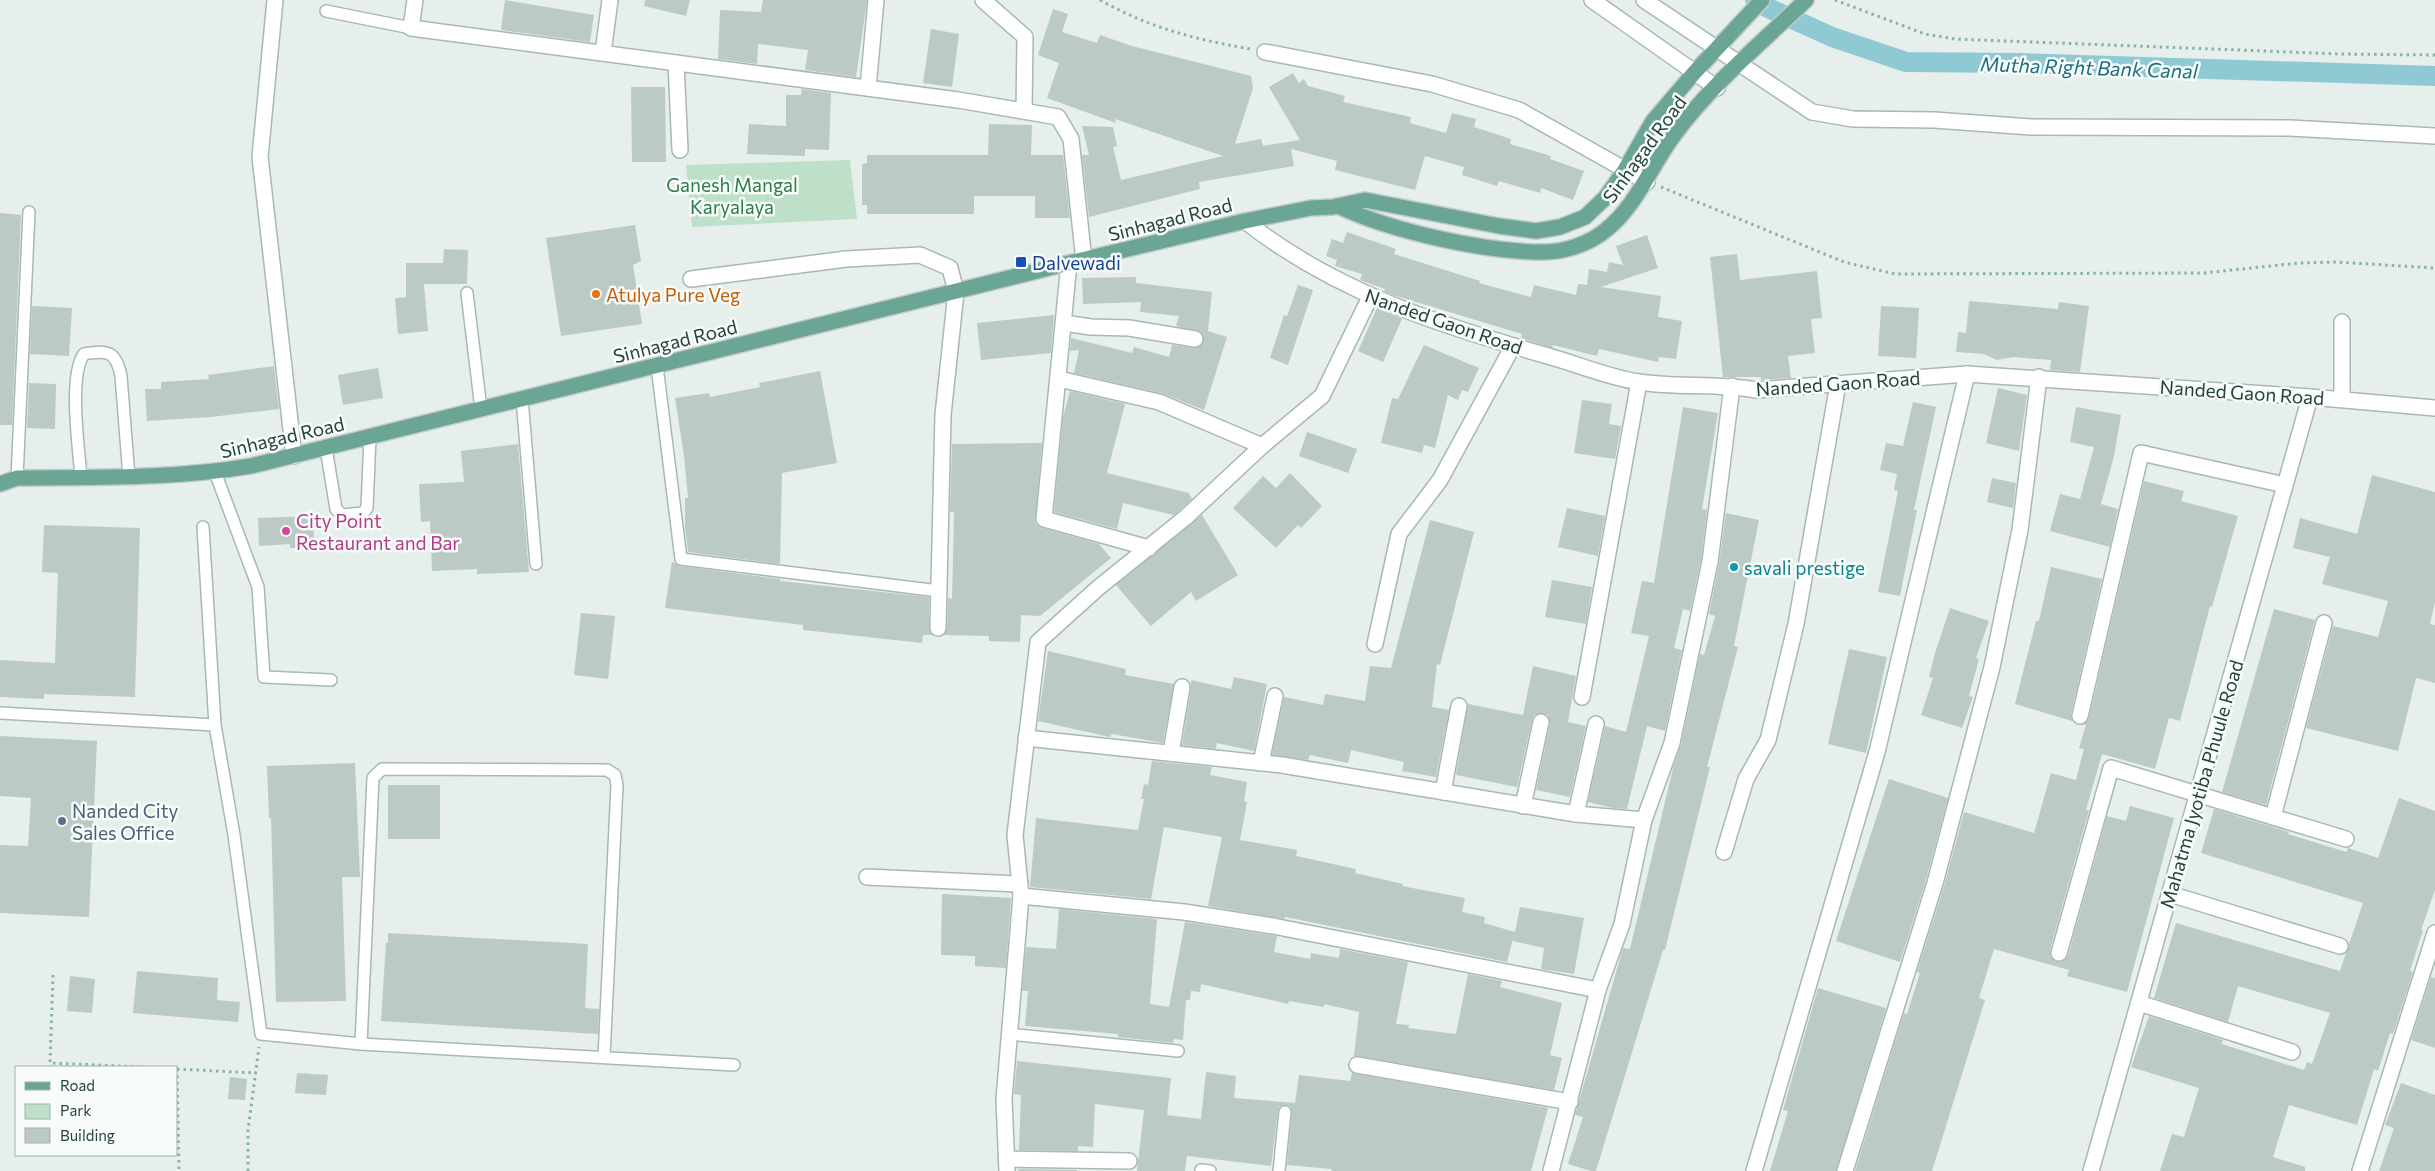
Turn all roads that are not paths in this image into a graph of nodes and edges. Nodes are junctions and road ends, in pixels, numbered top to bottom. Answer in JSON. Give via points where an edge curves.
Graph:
{"nodes":[{"id":1,"x":275,"y":0,"type":"edge"},
{"id":2,"x":415,"y":0,"type":"edge"},
{"id":3,"x":610,"y":0,"type":"edge"},
{"id":4,"x":876,"y":0,"type":"edge"},
{"id":5,"x":982,"y":0,"type":"edge"},
{"id":6,"x":1592,"y":0,"type":"edge"},
{"id":7,"x":1644,"y":0,"type":"edge"},
{"id":8,"x":1762,"y":0,"type":"edge"},
{"id":9,"x":1806,"y":0,"type":"edge"},
{"id":10,"x":326,"y":11,"type":"dead end"},
{"id":11,"x":411,"y":28,"type":"junction"},
{"id":12,"x":1716,"y":49,"type":"junction"},
{"id":13,"x":1265,"y":52,"type":"road end"},
{"id":14,"x":603,"y":54,"type":"junction"},
{"id":15,"x":676,"y":63,"type":"junction"},
{"id":16,"x":1740,"y":64,"type":"junction"},
{"id":17,"x":1694,"y":73,"type":"junction"},
{"id":18,"x":868,"y":88,"type":"junction"},
{"id":19,"x":1717,"y":88,"type":"junction"},
{"id":20,"x":1024,"y":111,"type":"junction"},
{"id":21,"x":2435,"y":136,"type":"edge"},
{"id":22,"x":680,"y":150,"type":"dead end"},
{"id":23,"x":1626,"y":170,"type":"junction"},
{"id":24,"x":1647,"y":182,"type":"junction"},
{"id":25,"x":1338,"y":206,"type":"junction"},
{"id":26,"x":29,"y":212,"type":"dead end"},
{"id":27,"x":1245,"y":221,"type":"junction"},
{"id":28,"x":1077,"y":262,"type":"junction"},
{"id":29,"x":691,"y":279,"type":"dead end"},
{"id":30,"x":956,"y":292,"type":"junction"},
{"id":31,"x":467,"y":293,"type":"dead end"},
{"id":32,"x":1370,"y":297,"type":"junction"},
{"id":33,"x":2342,"y":322,"type":"dead end"},
{"id":34,"x":1064,"y":323,"type":"junction"},
{"id":35,"x":1195,"y":339,"type":"dead end"},
{"id":36,"x":1513,"y":346,"type":"junction"},
{"id":37,"x":657,"y":366,"type":"junction"},
{"id":38,"x":1967,"y":374,"type":"junction"},
{"id":39,"x":2039,"y":378,"type":"junction"},
{"id":40,"x":1059,"y":379,"type":"junction"},
{"id":41,"x":1639,"y":382,"type":"junction"},
{"id":42,"x":1838,"y":384,"type":"junction"},
{"id":43,"x":1732,"y":386,"type":"junction"},
{"id":44,"x":2310,"y":397,"type":"junction"},
{"id":45,"x":522,"y":399,"type":"junction"},
{"id":46,"x":2342,"y":399,"type":"junction"},
{"id":47,"x":2435,"y":408,"type":"edge"},
{"id":48,"x":481,"y":409,"type":"junction"},
{"id":49,"x":370,"y":437,"type":"junction"},
{"id":50,"x":1262,"y":446,"type":"junction"},
{"id":51,"x":326,"y":448,"type":"junction"},
{"id":52,"x":294,"y":456,"type":"junction"},
{"id":53,"x":0,"y":470,"type":"edge"},
{"id":54,"x":215,"y":472,"type":"junction"},
{"id":55,"x":81,"y":477,"type":"junction"},
{"id":56,"x":129,"y":477,"type":"junction"},
{"id":57,"x":17,"y":478,"type":"junction"},
{"id":58,"x":0,"y":484,"type":"edge"},
{"id":59,"x":2285,"y":485,"type":"junction"},
{"id":60,"x":204,"y":527,"type":"dead end"},
{"id":61,"x":1149,"y":548,"type":"junction"},
{"id":62,"x":536,"y":564,"type":"dead end"},
{"id":63,"x":938,"y":591,"type":"junction"},
{"id":64,"x":2324,"y":623,"type":"dead end"},
{"id":65,"x":938,"y":628,"type":"dead end"},
{"id":66,"x":1375,"y":644,"type":"dead end"},
{"id":67,"x":331,"y":680,"type":"dead end"},
{"id":68,"x":1182,"y":687,"type":"dead end"},
{"id":69,"x":1275,"y":696,"type":"dead end"},
{"id":70,"x":1582,"y":697,"type":"dead end"},
{"id":71,"x":1459,"y":706,"type":"dead end"},
{"id":72,"x":0,"y":713,"type":"edge"},
{"id":73,"x":2080,"y":716,"type":"dead end"},
{"id":74,"x":1541,"y":722,"type":"dead end"},
{"id":75,"x":1596,"y":724,"type":"dead end"},
{"id":76,"x":215,"y":725,"type":"junction"},
{"id":77,"x":1026,"y":738,"type":"junction"},
{"id":78,"x":1171,"y":753,"type":"junction"},
{"id":79,"x":1261,"y":763,"type":"junction"},
{"id":80,"x":1443,"y":792,"type":"junction"},
{"id":81,"x":2198,"y":795,"type":"junction"},
{"id":82,"x":1523,"y":806,"type":"junction"},
{"id":83,"x":1576,"y":814,"type":"junction"},
{"id":84,"x":2273,"y":817,"type":"junction"},
{"id":85,"x":1644,"y":820,"type":"junction"},
{"id":86,"x":2346,"y":839,"type":"dead end"},
{"id":87,"x":1724,"y":852,"type":"dead end"},
{"id":88,"x":867,"y":877,"type":"dead end"},
{"id":89,"x":1020,"y":890,"type":"junction"},
{"id":90,"x":2170,"y":894,"type":"junction"},
{"id":91,"x":2435,"y":934,"type":"edge"},
{"id":92,"x":2340,"y":946,"type":"dead end"},
{"id":93,"x":2059,"y":953,"type":"dead end"},
{"id":94,"x":1598,"y":990,"type":"junction"},
{"id":95,"x":2139,"y":1003,"type":"junction"},
{"id":96,"x":1009,"y":1034,"type":"junction"},
{"id":97,"x":361,"y":1044,"type":"junction"},
{"id":98,"x":1178,"y":1051,"type":"dead end"},
{"id":99,"x":2292,"y":1052,"type":"dead end"},
{"id":100,"x":604,"y":1057,"type":"junction"},
{"id":101,"x":734,"y":1065,"type":"dead end"},
{"id":102,"x":1356,"y":1066,"type":"dead end"},
{"id":103,"x":1570,"y":1102,"type":"junction"},
{"id":104,"x":1285,"y":1112,"type":"dead end"},
{"id":105,"x":1129,"y":1161,"type":"dead end"},
{"id":106,"x":1007,"y":1165,"type":"edge"},
{"id":107,"x":1279,"y":1171,"type":"edge"},
{"id":108,"x":1551,"y":1171,"type":"edge"},
{"id":109,"x":1754,"y":1171,"type":"edge"},
{"id":110,"x":1844,"y":1171,"type":"edge"},
{"id":111,"x":2091,"y":1171,"type":"edge"},
{"id":112,"x":2360,"y":1171,"type":"edge"}],
"edges":[{"from":1,"to":52,"type":"street","via":[[260,157]]},
{"from":2,"to":11,"type":"street"},
{"from":3,"to":14,"type":"street"},
{"from":4,"to":18,"type":"street"},
{"from":5,"to":20,"type":"street","via":[[1025,37]]},
{"from":6,"to":17,"type":"street"},
{"from":7,"to":12,"type":"street"},
{"from":8,"to":12,"type":"main road","name":"Sinhagad Road"},
{"from":9,"to":16,"type":"main road","name":"Sinhagad Road"},
{"from":10,"to":11,"type":"lane"},
{"from":11,"to":14,"type":"street"},
{"from":12,"to":16,"type":"street"},
{"from":12,"to":17,"type":"main road","name":"Sinhagad Road"},
{"from":13,"to":23,"type":"street","via":[[1432,84],[1519,110]]},
{"from":14,"to":15,"type":"street"},
{"from":15,"to":18,"type":"street"},
{"from":15,"to":22,"type":"street"},
{"from":16,"to":19,"type":"main road","name":"Sinhagad Road"},
{"from":16,"to":21,"type":"street","via":[[1812,112],[1853,119],[1934,120],[2031,127],[2290,128]]},
{"from":17,"to":19,"type":"street"},
{"from":17,"to":23,"type":"main road","name":"Sinhagad Road","via":[[1653,121]]},
{"from":18,"to":20,"type":"street"},
{"from":19,"to":24,"type":"main road","name":"Sinhagad Road","via":[[1674,136]]},
{"from":20,"to":28,"type":"street","via":[[1058,116],[1071,139]]},
{"from":23,"to":24,"type":"street"},
{"from":23,"to":25,"type":"main road","name":"Sinhagad Road","via":[[1605,198],[1585,217],[1560,227],[1536,231],[1472,222],[1365,200]]},
{"from":24,"to":25,"type":"main road","name":"Sinhagad Road","via":[[1629,207],[1606,230],[1579,246],[1544,252],[1462,242],[1408,230],[1363,218]]},
{"from":25,"to":27,"type":"main road","name":"Sinhagad Road"},
{"from":26,"to":57,"type":"lane"},
{"from":27,"to":28,"type":"main road","name":"Sinhagad Road"},
{"from":27,"to":32,"type":"street","name":"Nanded Gaon Road","via":[[1277,246]]},
{"from":28,"to":30,"type":"main road","name":"Sinhagad Road"},
{"from":28,"to":34,"type":"street"},
{"from":29,"to":30,"type":"street","via":[[846,259],[920,255],[950,268]]},
{"from":30,"to":37,"type":"main road","name":"Sinhagad Road"},
{"from":30,"to":63,"type":"street","via":[[944,414]]},
{"from":31,"to":48,"type":"lane"},
{"from":32,"to":36,"type":"street","name":"Nanded Gaon Road"},
{"from":32,"to":50,"type":"street","via":[[1322,396]]},
{"from":33,"to":46,"type":"street"},
{"from":34,"to":35,"type":"street","via":[[1129,328]]},
{"from":34,"to":40,"type":"street"},
{"from":36,"to":41,"type":"street","name":"Nanded Gaon Road"},
{"from":36,"to":66,"type":"street","via":[[1440,480],[1399,534]]},
{"from":37,"to":45,"type":"main road","name":"Sinhagad Road"},
{"from":37,"to":63,"type":"lane","via":[[681,559]]},
{"from":38,"to":39,"type":"street","name":"Nanded Gaon Road"},
{"from":38,"to":42,"type":"street","name":"Nanded Gaon Road"},
{"from":38,"to":109,"type":"street","via":[[1877,752]]},
{"from":39,"to":44,"type":"street","name":"Nanded Gaon Road"},
{"from":39,"to":110,"type":"street","via":[[2020,530],[1992,666],[1935,883]]},
{"from":40,"to":50,"type":"street","via":[[1159,402]]},
{"from":40,"to":61,"type":"street","via":[[1044,519]]},
{"from":41,"to":43,"type":"street","name":"Nanded Gaon Road"},
{"from":41,"to":70,"type":"street"},
{"from":42,"to":43,"type":"street","name":"Nanded Gaon Road","via":[[1756,390]]},
{"from":42,"to":87,"type":"street","via":[[1796,624],[1768,740],[1746,779]]},
{"from":43,"to":85,"type":"street","via":[[1710,562],[1672,744]]},
{"from":44,"to":46,"type":"street","name":"Nanded Gaon Road"},
{"from":44,"to":59,"type":"street","name":"Mahatma Jyotiba Phuule Road"},
{"from":45,"to":48,"type":"main road","name":"Sinhagad Road"},
{"from":45,"to":62,"type":"lane"},
{"from":46,"to":47,"type":"street","name":"Nanded Gaon Road"},
{"from":48,"to":49,"type":"main road","name":"Sinhagad Road"},
{"from":49,"to":51,"type":"main road","name":"Sinhagad Road"},
{"from":49,"to":51,"type":"lane","via":[[367,508],[363,513],[342,515],[336,509]]},
{"from":50,"to":61,"type":"street"},
{"from":51,"to":52,"type":"main road","name":"Sinhagad Road"},
{"from":52,"to":54,"type":"main road","name":"Sinhagad Road"},
{"from":53,"to":57,"type":"main road","name":"Sinhagad Road"},
{"from":54,"to":56,"type":"main road","name":"Sinhagad Road"},
{"from":54,"to":67,"type":"lane","via":[[258,587],[264,677]]},
{"from":55,"to":56,"type":"main road","name":"Sinhagad Road"},
{"from":55,"to":56,"type":"lane","via":[[77,375],[84,354],[105,352],[118,362],[121,376]]},
{"from":55,"to":57,"type":"main road","name":"Sinhagad Road"},
{"from":57,"to":58,"type":"main road","name":"Sinhagad Road"},
{"from":59,"to":73,"type":"street","via":[[2141,453]]},
{"from":59,"to":81,"type":"street","name":"Mahatma Jyotiba Phuule Road"},
{"from":60,"to":76,"type":"lane"},
{"from":61,"to":77,"type":"street","via":[[1038,642]]},
{"from":63,"to":65,"type":"street"},
{"from":64,"to":84,"type":"street"},
{"from":68,"to":78,"type":"street"},
{"from":69,"to":79,"type":"street"},
{"from":71,"to":80,"type":"street"},
{"from":72,"to":76,"type":"lane"},
{"from":74,"to":82,"type":"street"},
{"from":75,"to":83,"type":"street"},
{"from":76,"to":97,"type":"lane","via":[[234,835],[261,1034]]},
{"from":77,"to":78,"type":"street"},
{"from":77,"to":89,"type":"street","via":[[1015,834]]},
{"from":78,"to":79,"type":"street"},
{"from":79,"to":80,"type":"street"},
{"from":80,"to":82,"type":"street"},
{"from":81,"to":84,"type":"street"},
{"from":81,"to":90,"type":"street","name":"Mahatma Jyotiba Phuule Road"},
{"from":81,"to":93,"type":"street","via":[[2111,768]]},
{"from":82,"to":83,"type":"street"},
{"from":83,"to":85,"type":"street"},
{"from":84,"to":86,"type":"street"},
{"from":85,"to":94,"type":"street","via":[[1622,924]]},
{"from":88,"to":89,"type":"street"},
{"from":89,"to":94,"type":"street","via":[[1264,925]]},
{"from":89,"to":96,"type":"street"},
{"from":90,"to":92,"type":"street"},
{"from":90,"to":95,"type":"street","name":"Mahatma Jyotiba Phuule Road"},
{"from":91,"to":112,"type":"street"},
{"from":94,"to":103,"type":"street"},
{"from":95,"to":99,"type":"street"},
{"from":95,"to":111,"type":"street","name":"Mahatma Jyotiba Phuule Road"},
{"from":96,"to":98,"type":"lane"},
{"from":96,"to":106,"type":"street","via":[[1004,1099]]},
{"from":97,"to":100,"type":"lane"},
{"from":97,"to":100,"type":"lane","via":[[373,778],[382,769],[607,770],[615,775],[617,785]]},
{"from":100,"to":101,"type":"lane"},
{"from":102,"to":103,"type":"street"},
{"from":103,"to":108,"type":"street"},
{"from":104,"to":107,"type":"lane"},
{"from":105,"to":106,"type":"street"}]}
